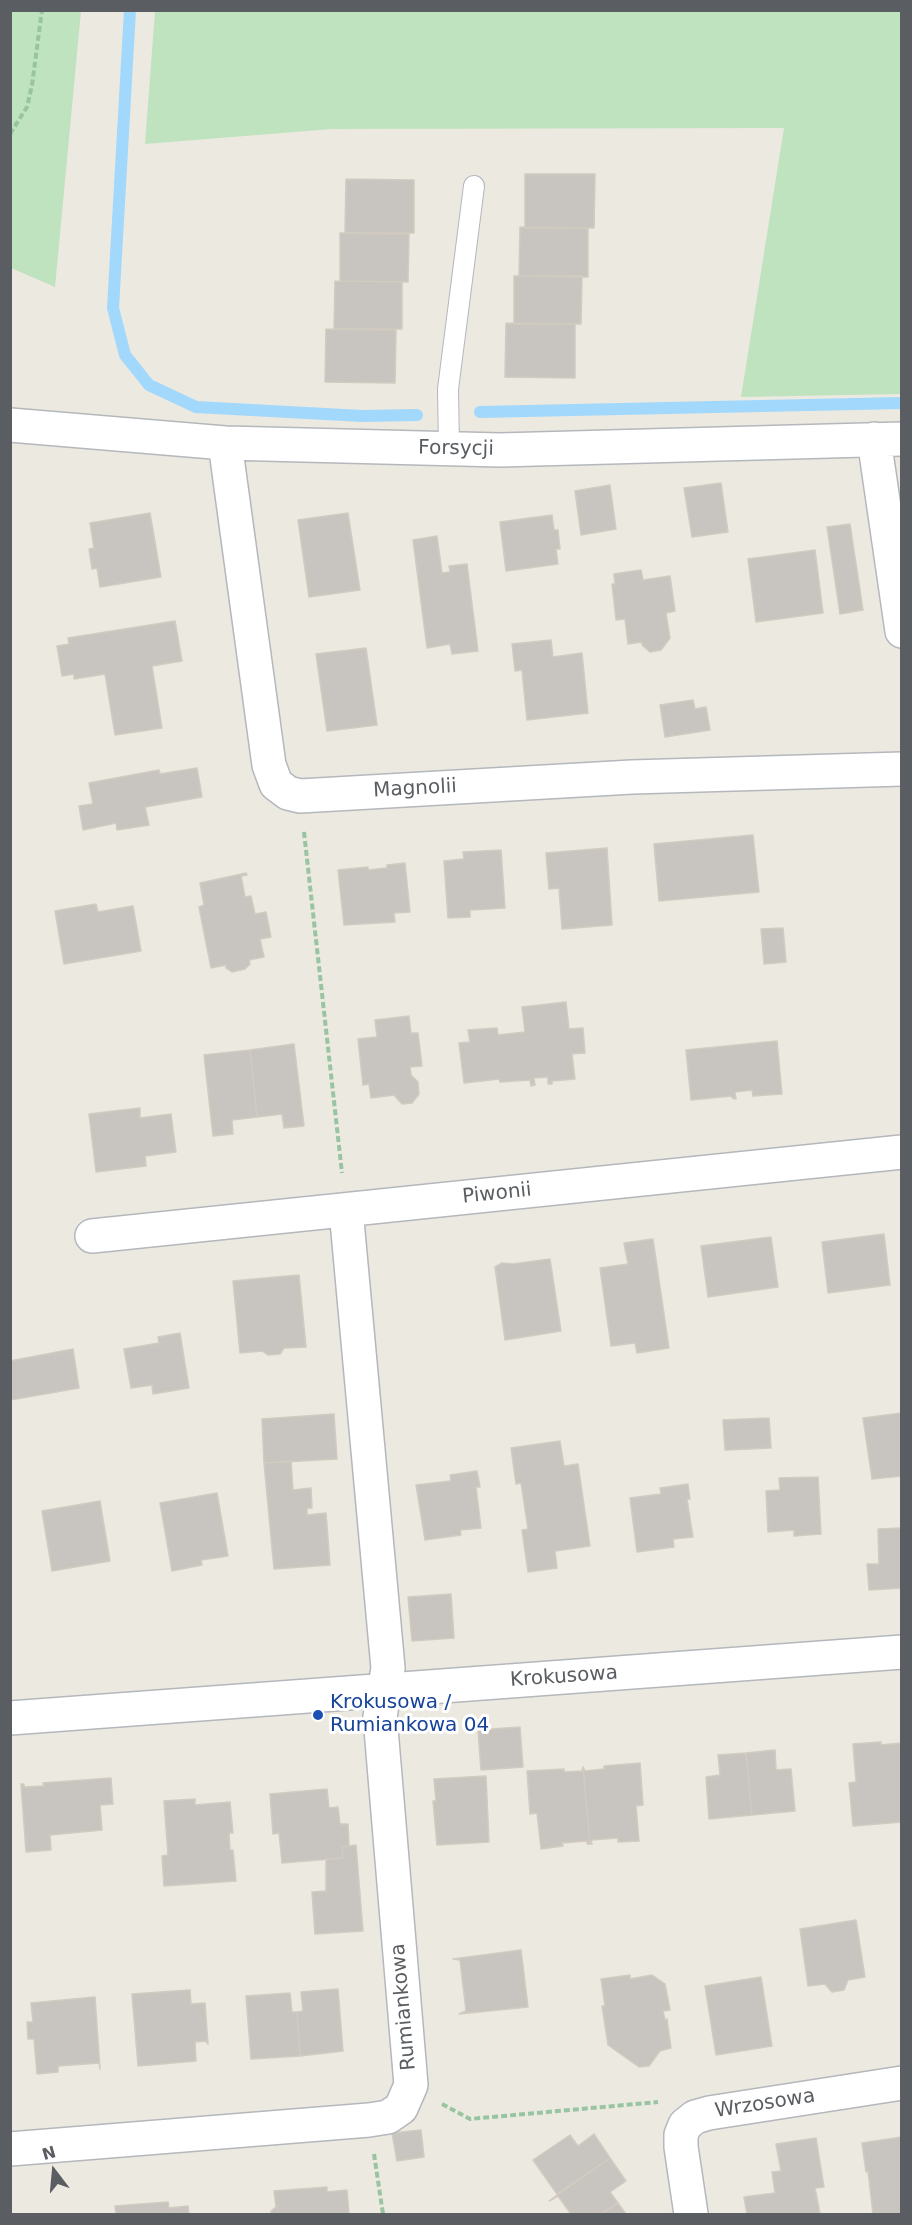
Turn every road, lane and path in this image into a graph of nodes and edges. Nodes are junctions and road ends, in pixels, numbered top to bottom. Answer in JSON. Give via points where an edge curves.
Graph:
{"nodes":[{"id":1,"x":42,"y":10,"type":"edge"},
{"id":2,"x":10,"y":134,"type":"edge"},
{"id":3,"x":474,"y":186,"type":"dead end"},
{"id":4,"x":10,"y":425,"type":"edge"},
{"id":5,"x":888,"y":439,"type":"edge"},
{"id":6,"x":225,"y":443,"type":"junction"},
{"id":7,"x":449,"y":449,"type":"junction"},
{"id":8,"x":902,"y":631,"type":"edge"},
{"id":9,"x":902,"y":769,"type":"edge"},
{"id":10,"x":303,"y":828,"type":"dead end"},
{"id":11,"x":902,"y":1152,"type":"edge"},
{"id":12,"x":346,"y":1210,"type":"junction"},
{"id":13,"x":92,"y":1236,"type":"dead end"},
{"id":14,"x":902,"y":1652,"type":"edge"},
{"id":15,"x":384,"y":1689,"type":"junction"},
{"id":16,"x":10,"y":1718,"type":"edge"},
{"id":17,"x":902,"y":2083,"type":"edge"},
{"id":18,"x":411,"y":2085,"type":"junction"},
{"id":19,"x":369,"y":2120,"type":"junction"},
{"id":20,"x":685,"y":2125,"type":"junction"},
{"id":21,"x":10,"y":2149,"type":"edge"},
{"id":22,"x":383,"y":2214,"type":"edge"},
{"id":23,"x":692,"y":2214,"type":"edge"}],
"edges":[{"from":1,"to":2,"type":"path","via":[[27,107]]},
{"from":3,"to":7,"type":"lane","via":[[448,389]]},
{"from":4,"to":6,"type":"street","name":"Forsycji"},
{"from":5,"to":7,"type":"street","name":"Forsycji"},
{"from":5,"to":8,"type":"street"},
{"from":6,"to":7,"type":"street","name":"Forsycji"},
{"from":6,"to":9,"type":"street","name":"Magnolii","via":[[269,765],[276,784],[288,793],[300,796],[632,777]]},
{"from":10,"to":12,"type":"path"},
{"from":11,"to":12,"type":"street","name":"Piwonii"},
{"from":12,"to":13,"type":"street","name":"Piwonii"},
{"from":12,"to":15,"type":"street","name":"Rumiankowa","via":[[388,1668]]},
{"from":14,"to":15,"type":"street","name":"Krokusowa"},
{"from":15,"to":16,"type":"street","name":"Krokusowa"},
{"from":15,"to":18,"type":"street","name":"Rumiankowa","via":[[380,1717]]},
{"from":17,"to":20,"type":"street","name":"Wrzosowa","via":[[710,2113]]},
{"from":18,"to":19,"type":"street","name":"Rumiankowa","via":[[401,2108],[388,2117]]},
{"from":18,"to":20,"type":"path","via":[[470,2119],[658,2102]]},
{"from":19,"to":21,"type":"street","name":"Rumiankowa"},
{"from":19,"to":22,"type":"path"},
{"from":20,"to":23,"type":"street","via":[[681,2147]]}]}
